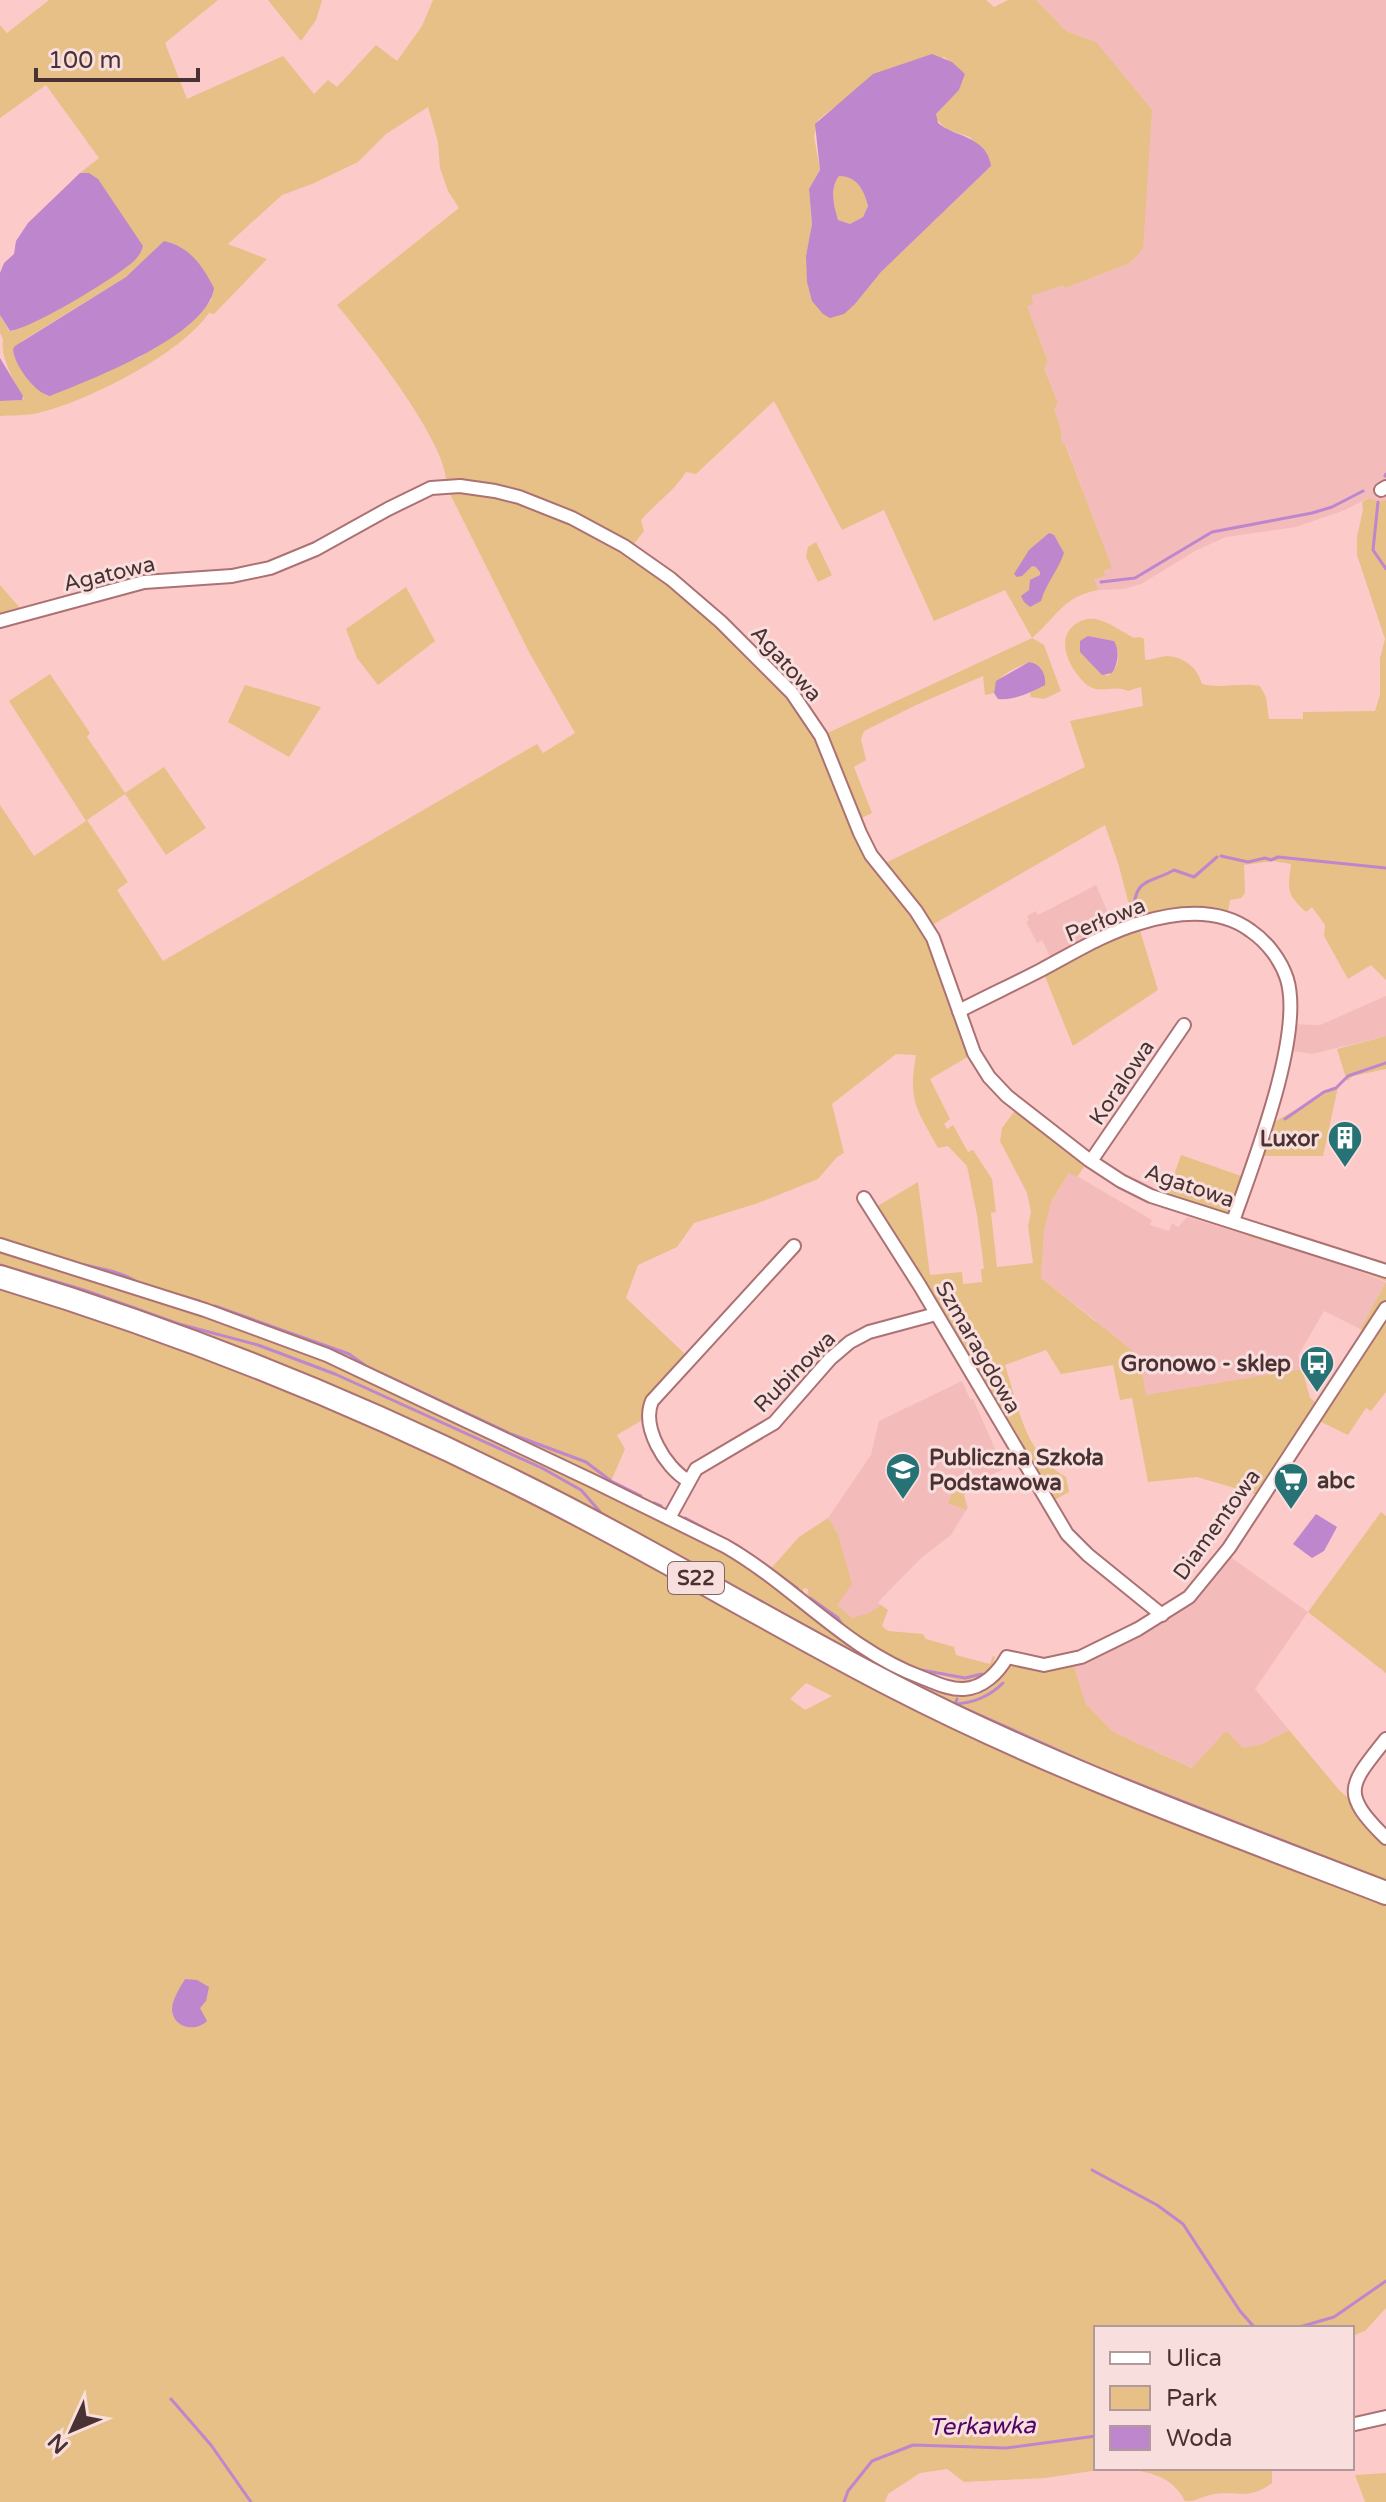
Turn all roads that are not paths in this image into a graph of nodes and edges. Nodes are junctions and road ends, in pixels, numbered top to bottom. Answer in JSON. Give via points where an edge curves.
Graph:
{"nodes":[{"id":1,"x":0,"y":621,"type":"edge"},
{"id":2,"x":959,"y":1011,"type":"junction"},
{"id":3,"x":1184,"y":1025,"type":"dead end"},
{"id":4,"x":1091,"y":1161,"type":"junction"},
{"id":5,"x":864,"y":1198,"type":"dead end"},
{"id":6,"x":1233,"y":1221,"type":"junction"},
{"id":7,"x":0,"y":1245,"type":"edge"},
{"id":8,"x":794,"y":1246,"type":"dead end"},
{"id":9,"x":1386,"y":1271,"type":"edge"},
{"id":10,"x":0,"y":1277,"type":"edge"},
{"id":11,"x":1386,"y":1308,"type":"edge"},
{"id":12,"x":936,"y":1314,"type":"junction"},
{"id":13,"x":687,"y":1480,"type":"junction"},
{"id":14,"x":669,"y":1518,"type":"junction"},
{"id":15,"x":1162,"y":1615,"type":"junction"},
{"id":16,"x":1386,"y":1739,"type":"edge"},
{"id":17,"x":1386,"y":1838,"type":"edge"},
{"id":18,"x":1386,"y":1893,"type":"edge"},
{"id":19,"x":1386,"y":2417,"type":"edge"},
{"id":20,"x":1355,"y":2424,"type":"dead end"}],
"edges":[{"from":1,"to":2,"type":"street","name":"Agatowa","via":[[144,582],[270,568],[431,488],[477,488],[546,507],[657,567],[792,693],[821,736],[871,855],[929,931]]},
{"from":2,"to":4,"type":"street","name":"Agatowa","via":[[974,1053],[995,1084]]},
{"from":2,"to":6,"type":"street","name":"Perłowa","via":[[1142,922],[1214,915],[1253,932],[1271,950],[1286,978],[1288,1042]]},
{"from":3,"to":4,"type":"street","name":"Koralowa"},
{"from":4,"to":6,"type":"street","name":"Agatowa","via":[[1151,1196]]},
{"from":5,"to":12,"type":"street","name":"Szmaragdowa"},
{"from":6,"to":9,"type":"street","name":"Agatowa"},
{"from":7,"to":14,"type":"street","via":[[327,1355]]},
{"from":8,"to":13,"type":"street","via":[[652,1401],[651,1429],[670,1466]]},
{"from":10,"to":18,"type":"highway","number":"S22","via":[[224,1353],[428,1439],[978,1727]]},
{"from":11,"to":15,"type":"street","name":"Diamentowa","via":[[1218,1562],[1189,1597]]},
{"from":12,"to":13,"type":"street","name":"Rubinowa","via":[[850,1342],[774,1423],[696,1469]]},
{"from":12,"to":15,"type":"street","name":"Szmaragdowa","via":[[1067,1534]]},
{"from":13,"to":14,"type":"street","name":"Rubinowa"},
{"from":14,"to":15,"type":"street","name":"Diamentowa","via":[[742,1556],[845,1637],[899,1669],[954,1689],[968,1689],[992,1677],[1007,1657],[1044,1665],[1072,1660]]},
{"from":16,"to":17,"type":"street","via":[[1353,1788],[1365,1815]]},
{"from":19,"to":20,"type":"street"}]}
